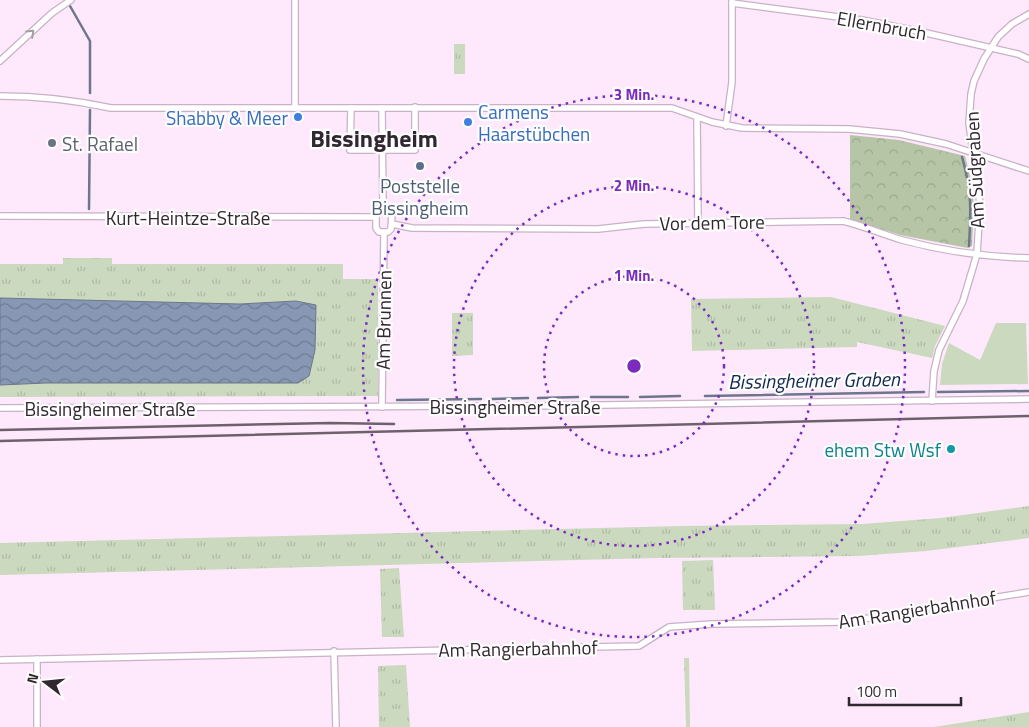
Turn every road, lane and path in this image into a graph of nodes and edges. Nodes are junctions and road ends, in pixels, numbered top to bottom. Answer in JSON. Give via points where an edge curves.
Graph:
{"nodes":[{"id":1,"x":71,"y":0,"type":"edge"},
{"id":2,"x":294,"y":0,"type":"edge"},
{"id":3,"x":732,"y":2,"type":"edge"},
{"id":4,"x":1029,"y":14,"type":"edge"},
{"id":5,"x":989,"y":49,"type":"junction"},
{"id":6,"x":1029,"y":59,"type":"edge"},
{"id":7,"x":0,"y":61,"type":"edge"},
{"id":8,"x":0,"y":96,"type":"edge"},
{"id":9,"x":415,"y":107,"type":"junction"},
{"id":10,"x":295,"y":108,"type":"junction"},
{"id":11,"x":351,"y":108,"type":"junction"},
{"id":12,"x":382,"y":108,"type":"junction"},
{"id":13,"x":697,"y":117,"type":"junction"},
{"id":14,"x":726,"y":126,"type":"junction"},
{"id":15,"x":382,"y":150,"type":"junction"},
{"id":16,"x":972,"y":153,"type":"junction"},
{"id":17,"x":1029,"y":171,"type":"edge"},
{"id":18,"x":383,"y":209,"type":"junction"},
{"id":19,"x":0,"y":216,"type":"edge"},
{"id":20,"x":375,"y":218,"type":"junction"},
{"id":21,"x":698,"y":222,"type":"junction"},
{"id":22,"x":392,"y":224,"type":"junction"},
{"id":23,"x":384,"y":233,"type":"junction"},
{"id":24,"x":977,"y":254,"type":"junction"},
{"id":25,"x":1029,"y":258,"type":"edge"},
{"id":26,"x":1029,"y":399,"type":"edge"},
{"id":27,"x":932,"y":401,"type":"junction"},
{"id":28,"x":382,"y":407,"type":"junction"},
{"id":29,"x":0,"y":408,"type":"edge"},
{"id":30,"x":1029,"y":592,"type":"edge"},
{"id":31,"x":334,"y":651,"type":"junction"},
{"id":32,"x":37,"y":659,"type":"junction"},
{"id":33,"x":0,"y":660,"type":"edge"},
{"id":34,"x":37,"y":727,"type":"edge"},
{"id":35,"x":336,"y":727,"type":"edge"}],
"edges":[{"from":7,"to":1,"type":"street","one_way":true,"via":[[52,13]]},
{"from":2,"to":10,"type":"street"},
{"from":3,"to":5,"type":"street","name":"Ellernbruch","via":[[862,20]]},
{"from":3,"to":14,"type":"street","via":[[732,82]]},
{"from":4,"to":5,"type":"street","name":"Am Südgraben","via":[[1012,24]]},
{"from":5,"to":6,"type":"street","name":"Ellernbruch"},
{"from":5,"to":16,"type":"street","name":"Am Südgraben","via":[[971,94]]},
{"from":8,"to":10,"type":"street","via":[[36,96],[111,108]]},
{"from":9,"to":12,"type":"street"},
{"from":9,"to":13,"type":"street","via":[[672,108]]},
{"from":9,"to":15,"type":"street","via":[[415,150]]},
{"from":10,"to":11,"type":"street"},
{"from":11,"to":12,"type":"street"},
{"from":11,"to":15,"type":"street","via":[[350,150]]},
{"from":12,"to":15,"type":"street"},
{"from":13,"to":14,"type":"street"},
{"from":13,"to":21,"type":"street"},
{"from":14,"to":16,"type":"street","via":[[850,129],[900,134]]},
{"from":15,"to":18,"type":"street"},
{"from":16,"to":17,"type":"street"},
{"from":16,"to":24,"type":"street","name":"Am Südgraben","via":[[980,204]]},
{"from":18,"to":20,"type":"street","via":[[376,212]]},
{"from":18,"to":22,"type":"street","via":[[392,213]]},
{"from":19,"to":20,"type":"street","name":"Kurt-Heintze-Straße"},
{"from":20,"to":23,"type":"street","via":[[376,228]]},
{"from":21,"to":22,"type":"street","name":"Vor dem Tore","via":[[598,229],[412,228]]},
{"from":21,"to":24,"type":"street","name":"Vor dem Tore","via":[[843,221],[924,246]]},
{"from":22,"to":23,"type":"street","via":[[392,229]]},
{"from":23,"to":28,"type":"street","name":"Am Brunnen"},
{"from":24,"to":25,"type":"street","name":"Vor dem Tore"},
{"from":24,"to":27,"type":"street","name":"Am Südgraben","via":[[963,301],[939,350]]},
{"from":26,"to":27,"type":"street","name":"Bissingheimer Straße"},
{"from":27,"to":28,"type":"street","name":"Bissingheimer Straße"},
{"from":28,"to":29,"type":"street","name":"Bissingheimer Straße"},
{"from":30,"to":31,"type":"street","name":"Am Rangierbahnhof","via":[[845,622],[669,627],[639,646]]},
{"from":31,"to":32,"type":"street","name":"Am Rangierbahnhof"},
{"from":31,"to":35,"type":"street"},
{"from":32,"to":33,"type":"street","name":"Am Rangierbahnhof"},
{"from":32,"to":34,"type":"street"}]}
